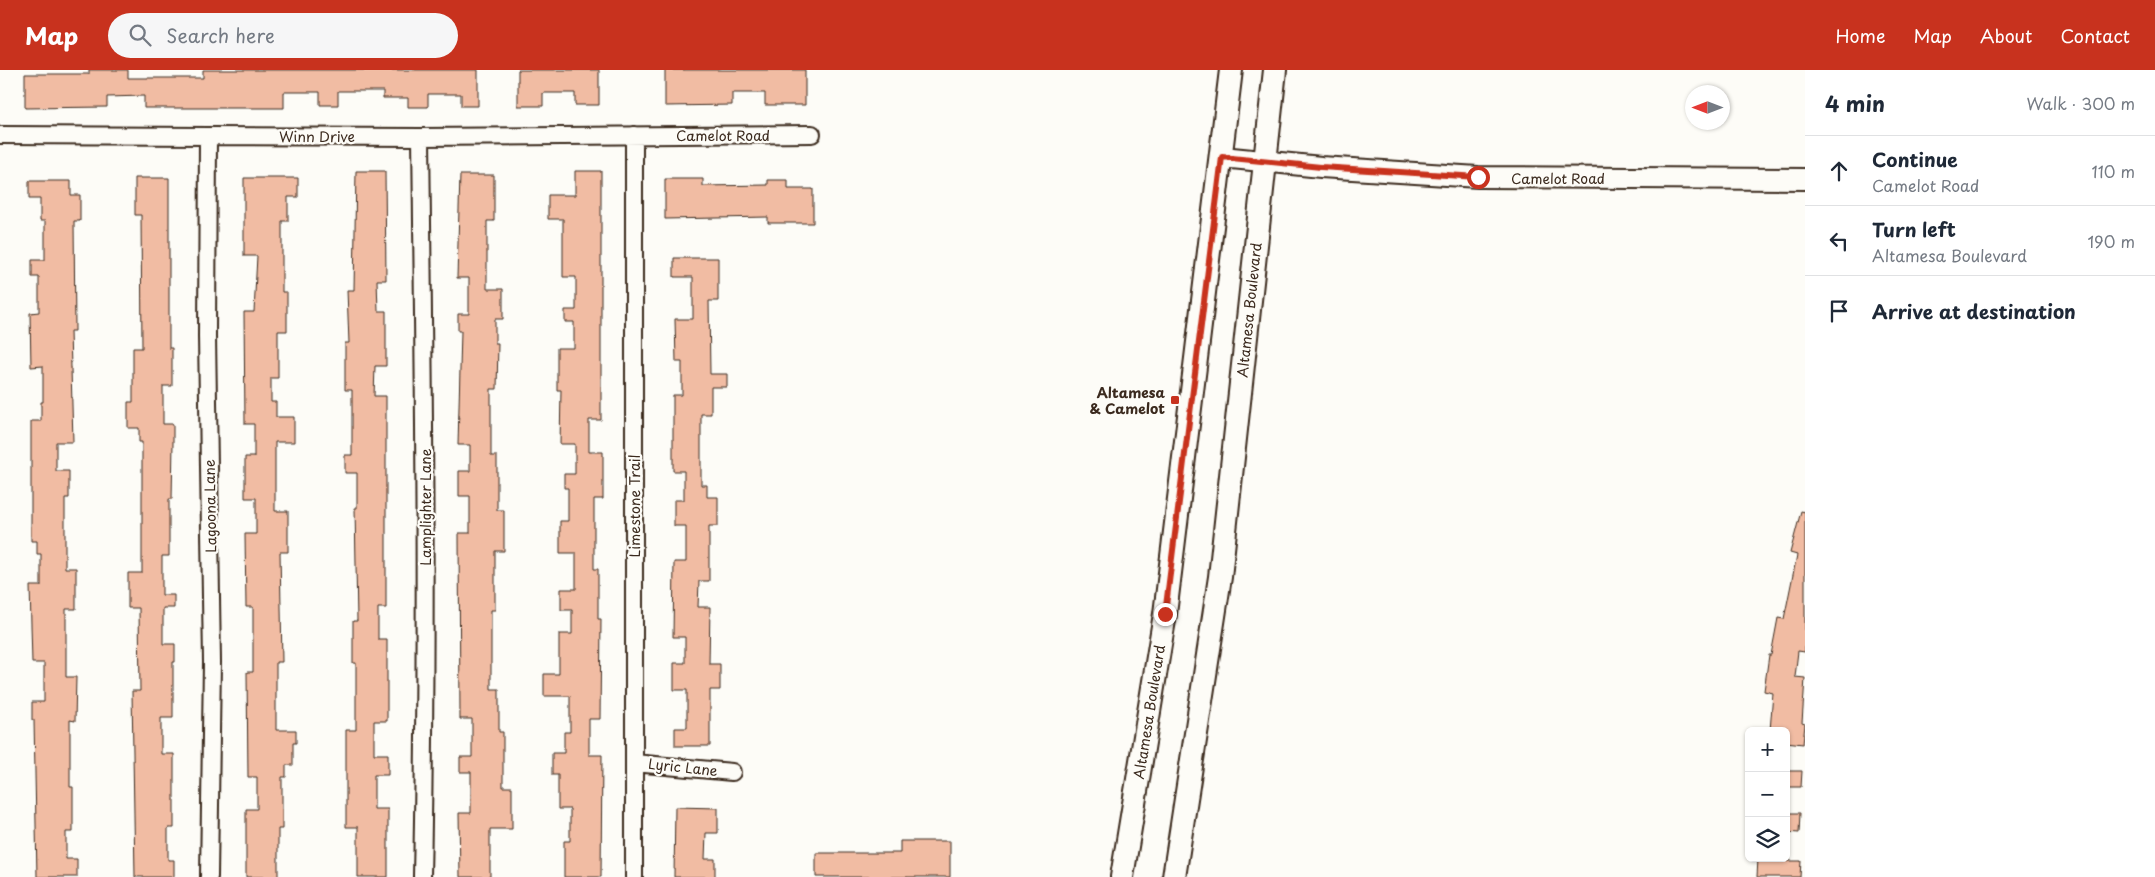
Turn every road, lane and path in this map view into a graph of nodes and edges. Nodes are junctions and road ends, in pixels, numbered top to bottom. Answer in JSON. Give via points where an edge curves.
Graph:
{"nodes":[{"id":1,"x":1231,"y":70,"type":"edge"},
{"id":2,"x":1275,"y":70,"type":"edge"},
{"id":3,"x":0,"y":134,"type":"edge"},
{"id":4,"x":812,"y":134,"type":"dead end"},
{"id":5,"x":634,"y":135,"type":"junction"},
{"id":6,"x":208,"y":136,"type":"junction"},
{"id":7,"x":421,"y":136,"type":"junction"},
{"id":8,"x":1222,"y":157,"type":"junction"},
{"id":9,"x":1264,"y":162,"type":"junction"},
{"id":10,"x":1805,"y":179,"type":"edge"},
{"id":11,"x":634,"y":763,"type":"junction"},
{"id":12,"x":732,"y":772,"type":"dead end"},
{"id":13,"x":209,"y":877,"type":"edge"},
{"id":14,"x":422,"y":877,"type":"edge"},
{"id":15,"x":634,"y":877,"type":"edge"},
{"id":16,"x":1122,"y":877,"type":"edge"},
{"id":17,"x":1174,"y":877,"type":"edge"}],
"edges":[{"from":1,"to":8,"type":"main road","name":"Altamesa Boulevard"},
{"from":2,"to":9,"type":"main road","name":"Altamesa Boulevard"},
{"from":3,"to":6,"type":"street","name":"Winn Drive"},
{"from":4,"to":5,"type":"street","name":"Camelot Road"},
{"from":5,"to":7,"type":"street","name":"Winn Drive"},
{"from":5,"to":11,"type":"street","name":"Limestone Trail"},
{"from":6,"to":7,"type":"street","name":"Winn Drive"},
{"from":6,"to":13,"type":"street","name":"Lagoona Lane","via":[[207,336],[212,662]]},
{"from":7,"to":14,"type":"street","name":"Lamplighter Lane","via":[[424,431]]},
{"from":8,"to":9,"type":"street","name":"Camelot Road"},
{"from":8,"to":16,"type":"main road","name":"Altamesa Boulevard","via":[[1165,614]]},
{"from":9,"to":10,"type":"street","name":"Camelot Road","via":[[1478,177]]},
{"from":9,"to":17,"type":"main road","name":"Altamesa Boulevard","via":[[1220,577]]},
{"from":11,"to":12,"type":"street","name":"Lyric Lane"},
{"from":11,"to":15,"type":"street","name":"Limestone Trail"}]}
